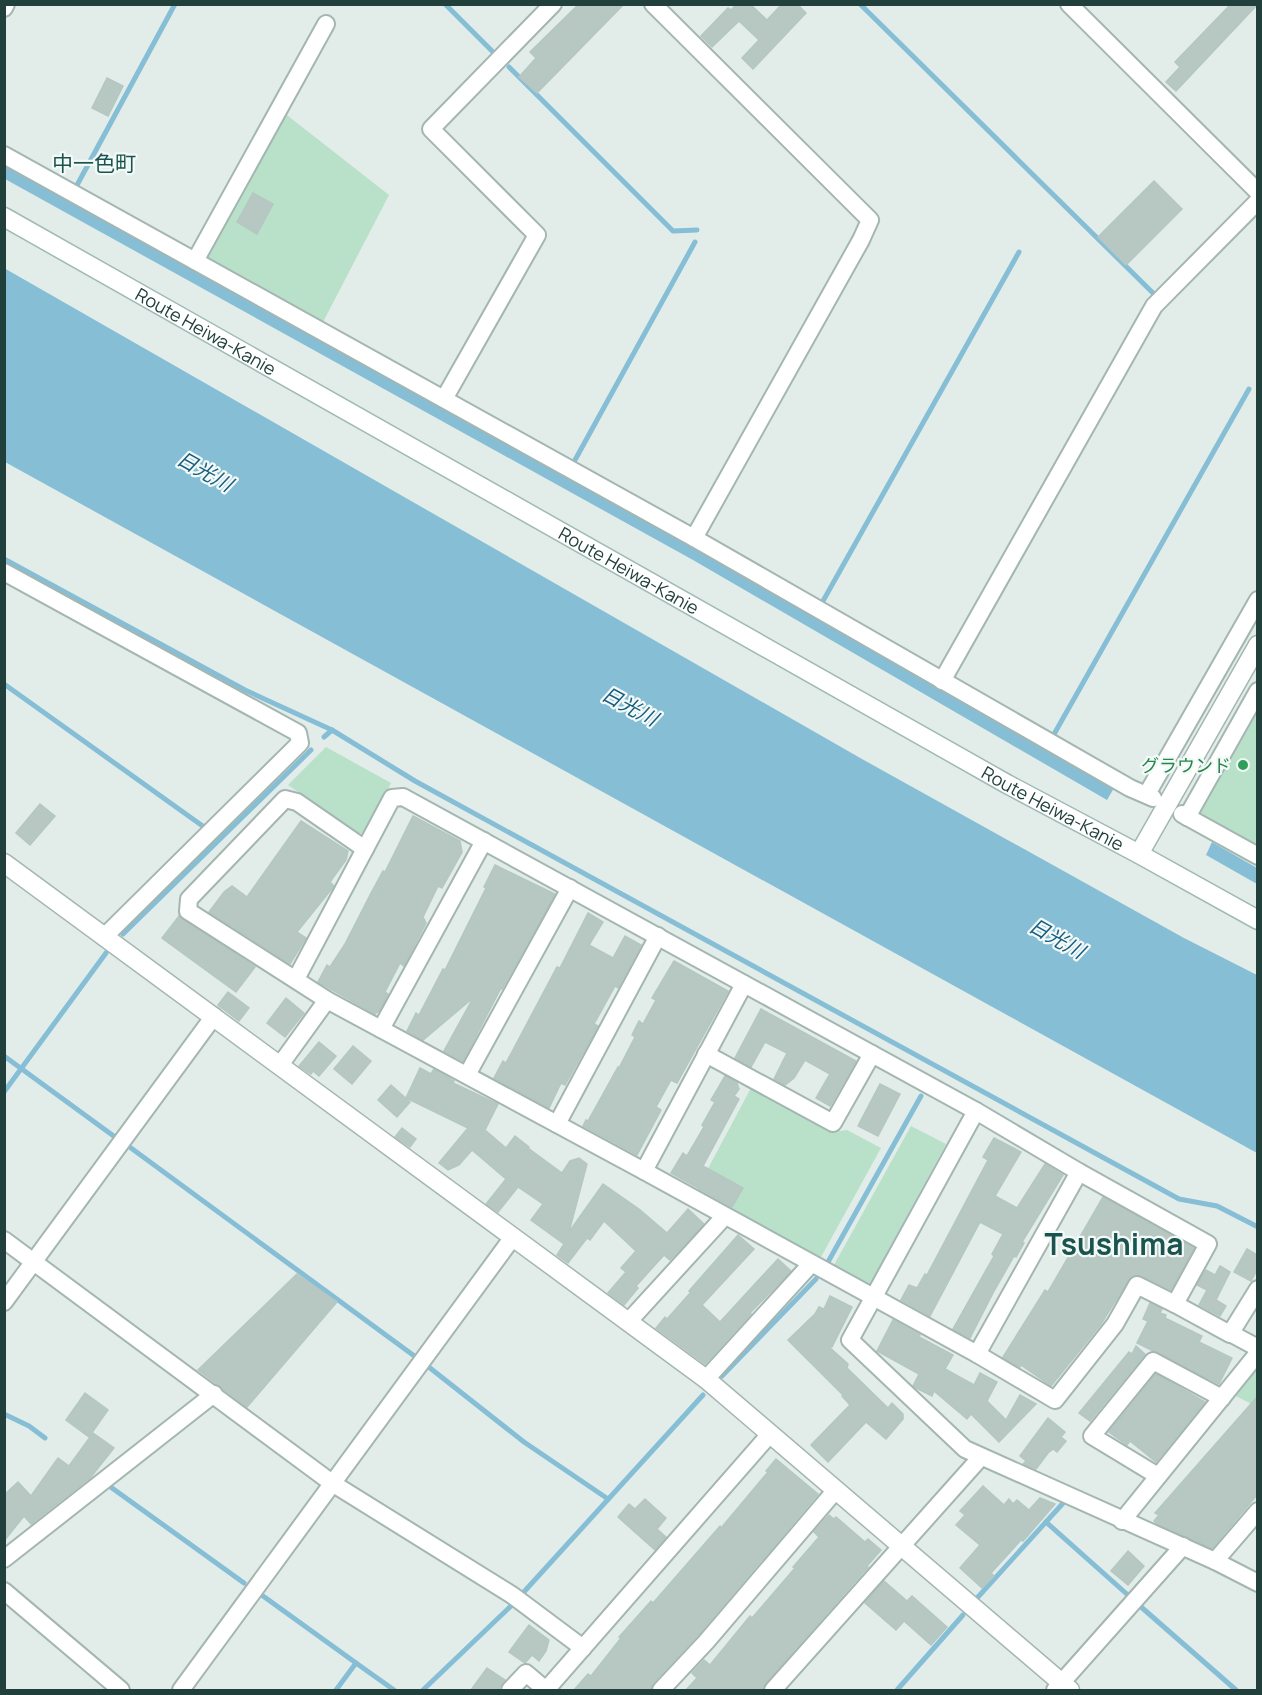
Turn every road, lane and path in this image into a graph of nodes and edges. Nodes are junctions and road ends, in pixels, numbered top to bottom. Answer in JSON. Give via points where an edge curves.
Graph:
{"nodes":[{"id":1,"x":554,"y":4,"type":"edge"},
{"id":2,"x":653,"y":4,"type":"edge"},
{"id":3,"x":1069,"y":4,"type":"edge"},
{"id":4,"x":326,"y":24,"type":"dead end"},
{"id":5,"x":4,"y":155,"type":"edge"},
{"id":6,"x":1257,"y":192,"type":"edge"},
{"id":7,"x":1257,"y":201,"type":"edge"},
{"id":8,"x":4,"y":216,"type":"edge"},
{"id":9,"x":195,"y":261,"type":"junction"},
{"id":10,"x":444,"y":399,"type":"junction"},
{"id":11,"x":693,"y":538,"type":"junction"},
{"id":12,"x":4,"y":572,"type":"edge"},
{"id":13,"x":1257,"y":600,"type":"edge"},
{"id":14,"x":1257,"y":645,"type":"edge"},
{"id":15,"x":942,"y":681,"type":"junction"},
{"id":16,"x":1257,"y":691,"type":"edge"},
{"id":17,"x":484,"y":841,"type":"junction"},
{"id":18,"x":365,"y":849,"type":"junction"},
{"id":19,"x":1139,"y":854,"type":"junction"},
{"id":20,"x":1257,"y":856,"type":"edge"},
{"id":21,"x":4,"y":863,"type":"edge"},
{"id":22,"x":570,"y":888,"type":"junction"},
{"id":23,"x":1257,"y":920,"type":"edge"},
{"id":24,"x":658,"y":936,"type":"junction"},
{"id":25,"x":104,"y":937,"type":"junction"},
{"id":26,"x":296,"y":979,"type":"junction"},
{"id":27,"x":744,"y":984,"type":"junction"},
{"id":28,"x":327,"y":1000,"type":"junction"},
{"id":29,"x":214,"y":1016,"type":"junction"},
{"id":30,"x":381,"y":1029,"type":"junction"},
{"id":31,"x":706,"y":1054,"type":"junction"},
{"id":32,"x":872,"y":1054,"type":"junction"},
{"id":33,"x":280,"y":1065,"type":"junction"},
{"id":34,"x":467,"y":1075,"type":"junction"},
{"id":35,"x":976,"y":1111,"type":"junction"},
{"id":36,"x":558,"y":1124,"type":"junction"},
{"id":37,"x":644,"y":1171,"type":"junction"},
{"id":38,"x":1079,"y":1172,"type":"junction"},
{"id":39,"x":724,"y":1217,"type":"junction"},
{"id":40,"x":513,"y":1237,"type":"junction"},
{"id":41,"x":4,"y":1240,"type":"edge"},
{"id":42,"x":34,"y":1262,"type":"junction"},
{"id":43,"x":811,"y":1264,"type":"junction"},
{"id":44,"x":1257,"y":1289,"type":"edge"},
{"id":45,"x":873,"y":1299,"type":"junction"},
{"id":46,"x":4,"y":1302,"type":"edge"},
{"id":47,"x":1175,"y":1304,"type":"junction"},
{"id":48,"x":628,"y":1322,"type":"junction"},
{"id":49,"x":1230,"y":1333,"type":"junction"},
{"id":50,"x":1257,"y":1348,"type":"edge"},
{"id":51,"x":1257,"y":1353,"type":"edge"},
{"id":52,"x":977,"y":1354,"type":"junction"},
{"id":53,"x":706,"y":1379,"type":"junction"},
{"id":54,"x":214,"y":1394,"type":"junction"},
{"id":55,"x":1222,"y":1398,"type":"junction"},
{"id":56,"x":770,"y":1434,"type":"junction"},
{"id":57,"x":981,"y":1457,"type":"junction"},
{"id":58,"x":1158,"y":1476,"type":"junction"},
{"id":59,"x":332,"y":1483,"type":"junction"},
{"id":60,"x":835,"y":1491,"type":"junction"},
{"id":61,"x":1257,"y":1513,"type":"edge"},
{"id":62,"x":1122,"y":1521,"type":"junction"},
{"id":63,"x":1183,"y":1546,"type":"junction"},
{"id":64,"x":901,"y":1547,"type":"junction"},
{"id":65,"x":4,"y":1559,"type":"edge"},
{"id":66,"x":1215,"y":1561,"type":"junction"},
{"id":67,"x":1257,"y":1583,"type":"edge"},
{"id":68,"x":4,"y":1591,"type":"edge"},
{"id":69,"x":583,"y":1648,"type":"junction"},
{"id":70,"x":1062,"y":1688,"type":"edge"},
{"id":71,"x":122,"y":1690,"type":"edge"},
{"id":72,"x":180,"y":1690,"type":"edge"},
{"id":73,"x":510,"y":1690,"type":"edge"},
{"id":74,"x":546,"y":1690,"type":"edge"},
{"id":75,"x":661,"y":1690,"type":"edge"},
{"id":76,"x":773,"y":1690,"type":"edge"}],
"edges":[{"from":1,"to":10,"type":"street","via":[[431,129],[537,235]]},
{"from":2,"to":11,"type":"street","via":[[870,220]]},
{"from":3,"to":6,"type":"street"},
{"from":4,"to":9,"type":"street"},
{"from":5,"to":9,"type":"street"},
{"from":7,"to":15,"type":"street","via":[[1154,306]]},
{"from":8,"to":19,"type":"street","name":"Route Heiwa-Kanie","via":[[1007,784]]},
{"from":9,"to":10,"type":"street"},
{"from":10,"to":11,"type":"street"},
{"from":11,"to":15,"type":"street"},
{"from":12,"to":25,"type":"street","via":[[298,733],[300,743]]},
{"from":13,"to":15,"type":"street","via":[[1150,796]]},
{"from":14,"to":19,"type":"street"},
{"from":16,"to":20,"type":"street","via":[[1185,816]]},
{"from":17,"to":18,"type":"street","via":[[403,797],[392,798]]},
{"from":17,"to":22,"type":"street"},
{"from":17,"to":30,"type":"street"},
{"from":18,"to":26,"type":"street"},
{"from":18,"to":26,"type":"street","via":[[297,802],[285,799],[189,899],[188,911]]},
{"from":19,"to":23,"type":"street","name":"Route Heiwa-Kanie"},
{"from":21,"to":25,"type":"street"},
{"from":22,"to":24,"type":"street"},
{"from":22,"to":34,"type":"street"},
{"from":24,"to":27,"type":"street"},
{"from":24,"to":36,"type":"street"},
{"from":25,"to":29,"type":"street"},
{"from":26,"to":28,"type":"street"},
{"from":27,"to":31,"type":"street"},
{"from":27,"to":32,"type":"street"},
{"from":28,"to":30,"type":"street"},
{"from":28,"to":33,"type":"street"},
{"from":29,"to":33,"type":"street"},
{"from":29,"to":42,"type":"street"},
{"from":30,"to":34,"type":"street"},
{"from":31,"to":32,"type":"street","via":[[833,1123]]},
{"from":31,"to":37,"type":"street"},
{"from":32,"to":35,"type":"street"},
{"from":33,"to":40,"type":"street"},
{"from":34,"to":36,"type":"street"},
{"from":35,"to":38,"type":"street"},
{"from":35,"to":45,"type":"street"},
{"from":36,"to":37,"type":"street"},
{"from":37,"to":39,"type":"street"},
{"from":38,"to":47,"type":"street","via":[[1208,1244]]},
{"from":38,"to":52,"type":"street"},
{"from":39,"to":43,"type":"street"},
{"from":39,"to":48,"type":"street"},
{"from":40,"to":48,"type":"street"},
{"from":40,"to":59,"type":"street"},
{"from":41,"to":42,"type":"street"},
{"from":42,"to":46,"type":"street"},
{"from":42,"to":54,"type":"street"},
{"from":43,"to":45,"type":"street"},
{"from":43,"to":53,"type":"street"},
{"from":44,"to":49,"type":"street"},
{"from":45,"to":52,"type":"street"},
{"from":45,"to":57,"type":"street","via":[[850,1340],[965,1449]]},
{"from":47,"to":49,"type":"street"},
{"from":47,"to":52,"type":"street","via":[[1137,1285],[1115,1324],[1055,1400]]},
{"from":48,"to":53,"type":"street"},
{"from":49,"to":50,"type":"street"},
{"from":51,"to":55,"type":"street"},
{"from":53,"to":56,"type":"street"},
{"from":54,"to":59,"type":"street"},
{"from":54,"to":65,"type":"street"},
{"from":55,"to":58,"type":"street"},
{"from":55,"to":58,"type":"street","via":[[1153,1361],[1092,1436]]},
{"from":56,"to":60,"type":"street"},
{"from":56,"to":69,"type":"street"},
{"from":57,"to":62,"type":"street"},
{"from":57,"to":64,"type":"street"},
{"from":58,"to":62,"type":"street"},
{"from":59,"to":69,"type":"street","via":[[512,1595]]},
{"from":59,"to":72,"type":"street"},
{"from":60,"to":64,"type":"street"},
{"from":60,"to":75,"type":"street"},
{"from":61,"to":66,"type":"street"},
{"from":62,"to":63,"type":"street"},
{"from":63,"to":66,"type":"street"},
{"from":63,"to":70,"type":"street"},
{"from":64,"to":70,"type":"street"},
{"from":64,"to":76,"type":"street"},
{"from":66,"to":67,"type":"street"},
{"from":68,"to":71,"type":"street"},
{"from":69,"to":74,"type":"street"},
{"from":73,"to":74,"type":"street","via":[[526,1673]]}]}
